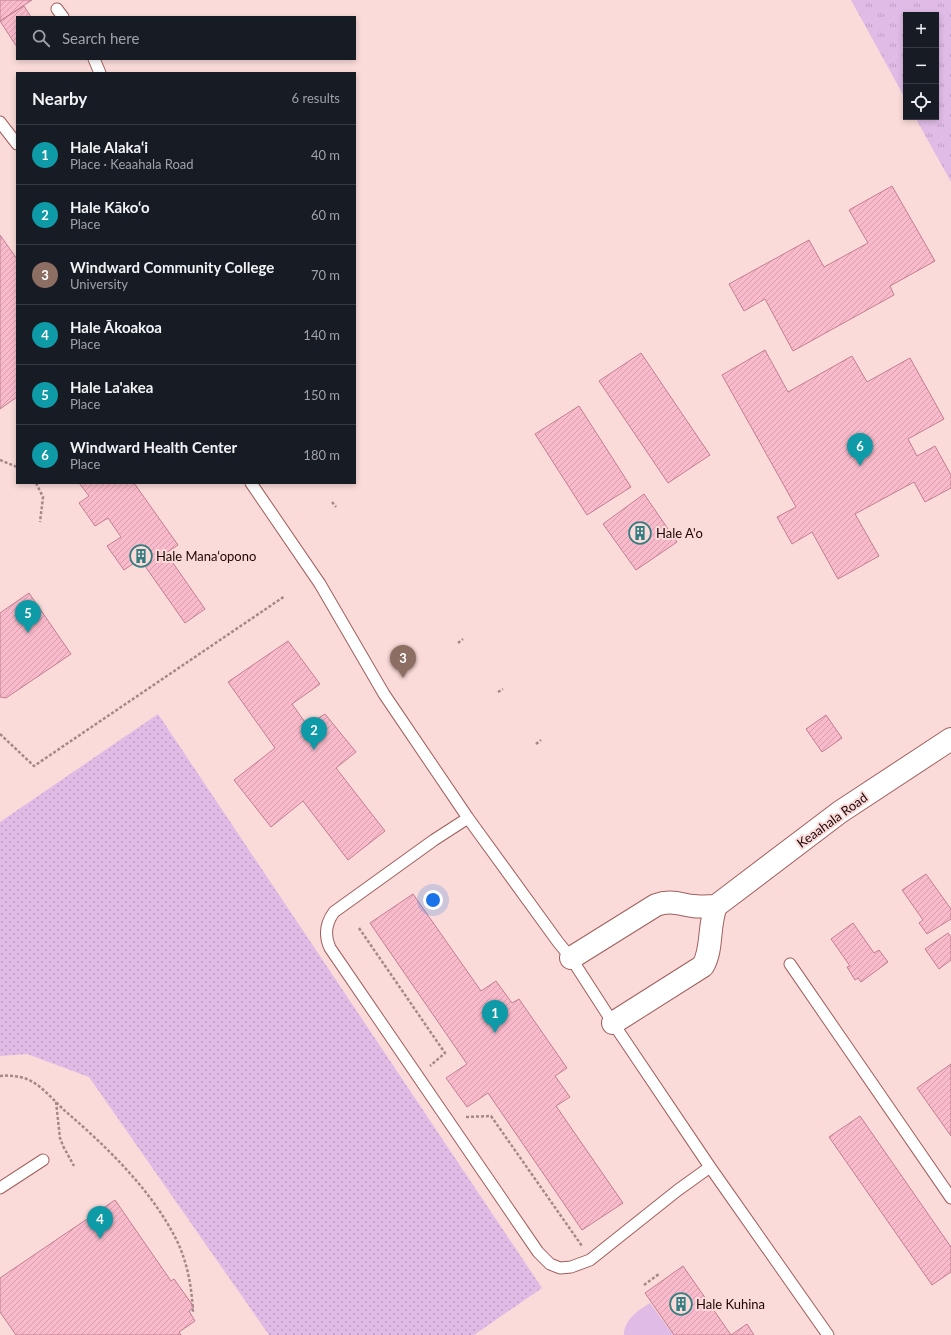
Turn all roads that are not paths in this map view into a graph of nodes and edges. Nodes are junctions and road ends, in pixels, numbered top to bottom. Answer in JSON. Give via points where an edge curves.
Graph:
{"nodes":[{"id":1,"x":94,"y":60,"type":"edge"},
{"id":2,"x":100,"y":72,"type":"edge"},
{"id":3,"x":0,"y":122,"type":"edge"},
{"id":4,"x":16,"y":143,"type":"edge"},
{"id":5,"x":252,"y":484,"type":"edge"},
{"id":6,"x":948,"y":746,"type":"edge"},
{"id":7,"x":468,"y":818,"type":"junction"},
{"id":8,"x":716,"y":906,"type":"junction"},
{"id":9,"x":571,"y":958,"type":"junction"},
{"id":10,"x":790,"y":964,"type":"dead end"},
{"id":11,"x":613,"y":1023,"type":"junction"},
{"id":12,"x":43,"y":1160,"type":"dead end"},
{"id":13,"x":710,"y":1166,"type":"junction"},
{"id":14,"x":0,"y":1188,"type":"edge"},
{"id":15,"x":951,"y":1198,"type":"edge"},
{"id":16,"x":828,"y":1335,"type":"edge"}],
"edges":[{"from":1,"to":2,"type":"lane"},
{"from":3,"to":4,"type":"lane"},
{"from":5,"to":7,"type":"lane","via":[[320,584],[384,694]]},
{"from":6,"to":8,"type":"street","name":"Keaahala Road","via":[[840,812]]},
{"from":7,"to":9,"type":"lane"},
{"from":7,"to":13,"type":"lane","via":[[334,912],[329,918],[326,937],[330,948],[538,1252],[550,1264],[560,1268],[590,1260]]},
{"from":8,"to":9,"type":"street","via":[[664,902]]},
{"from":8,"to":11,"type":"street","via":[[711,922],[708,953],[703,966]]},
{"from":9,"to":11,"type":"lane"},
{"from":10,"to":15,"type":"lane"},
{"from":11,"to":13,"type":"lane"},
{"from":12,"to":14,"type":"lane"},
{"from":13,"to":16,"type":"lane"}]}
